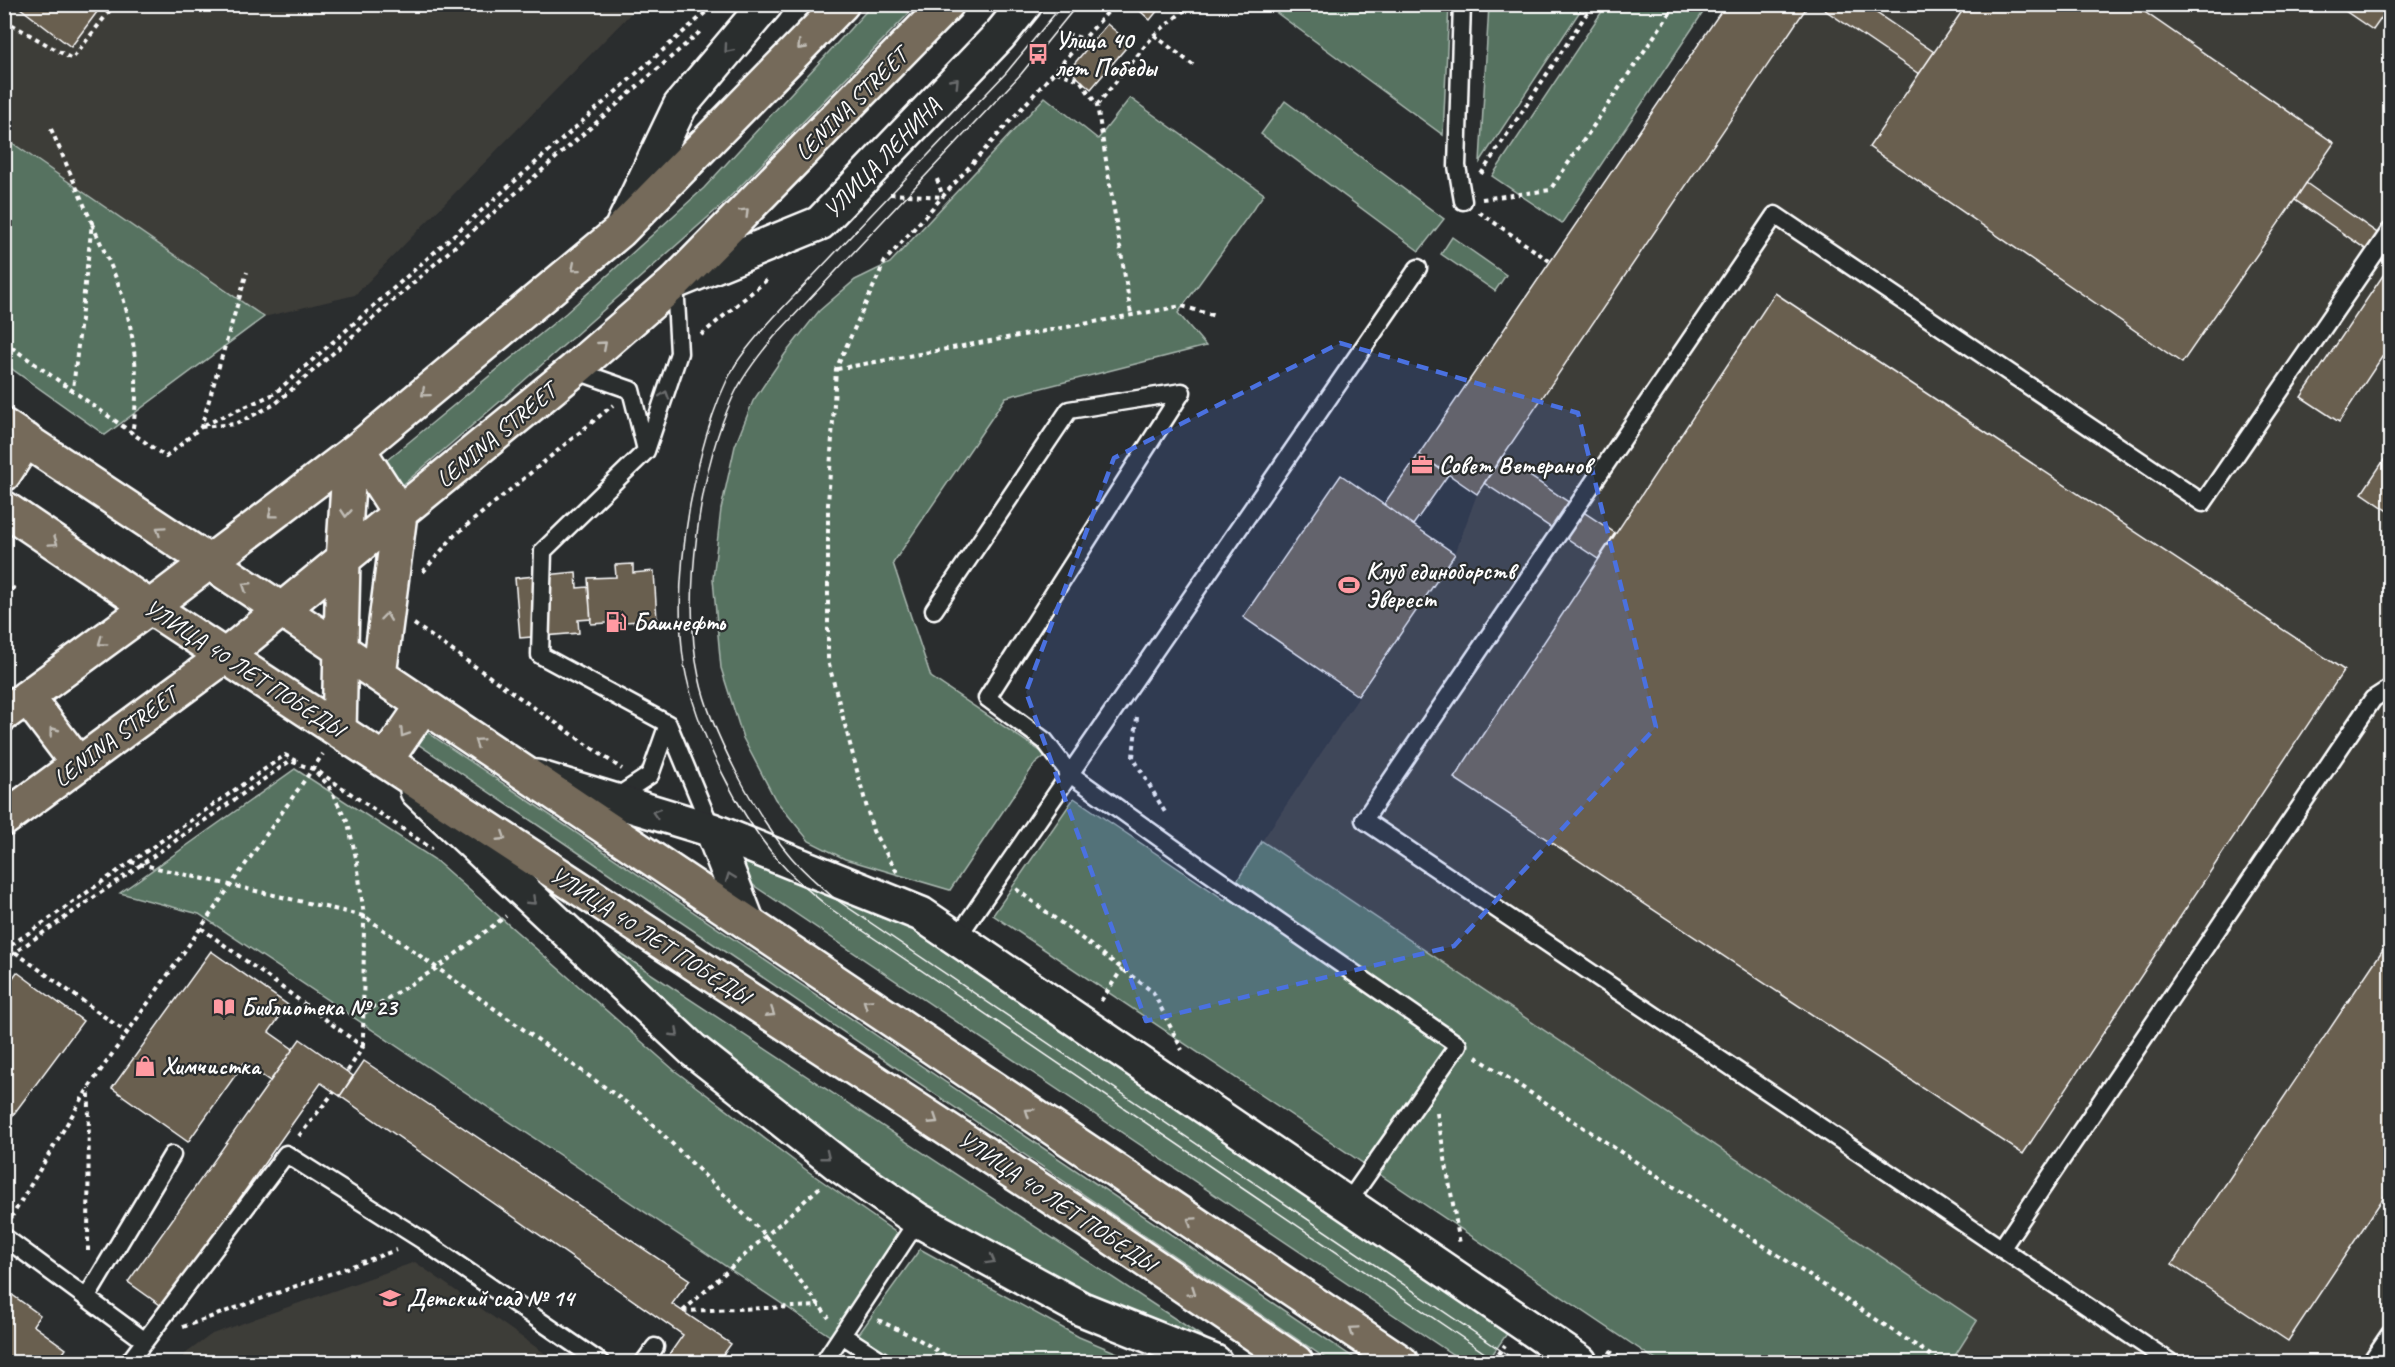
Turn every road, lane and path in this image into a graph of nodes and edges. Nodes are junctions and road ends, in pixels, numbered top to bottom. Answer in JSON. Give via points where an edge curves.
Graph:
{"nodes":[{"id":1,"x":115,"y":4,"type":"edge"},
{"id":2,"x":715,"y":4,"type":"edge"},
{"id":3,"x":766,"y":4,"type":"edge"},
{"id":4,"x":842,"y":4,"type":"edge"},
{"id":5,"x":947,"y":4,"type":"edge"},
{"id":6,"x":1025,"y":4,"type":"edge"},
{"id":7,"x":1114,"y":4,"type":"edge"},
{"id":8,"x":1192,"y":4,"type":"edge"},
{"id":9,"x":1462,"y":4,"type":"edge"},
{"id":10,"x":1593,"y":4,"type":"edge"},
{"id":11,"x":1676,"y":4,"type":"edge"},
{"id":12,"x":4,"y":20,"type":"edge"},
{"id":13,"x":705,"y":28,"type":"dead end"},
{"id":14,"x":1067,"y":34,"type":"dead end"},
{"id":15,"x":1154,"y":35,"type":"junction"},
{"id":16,"x":1085,"y":39,"type":"junction"},
{"id":17,"x":1193,"y":65,"type":"dead end"},
{"id":18,"x":1056,"y":72,"type":"junction"},
{"id":19,"x":1097,"y":105,"type":"junction"},
{"id":20,"x":51,"y":129,"type":"dead end"},
{"id":21,"x":937,"y":179,"type":"dead end"},
{"id":22,"x":881,"y":194,"type":"dead end"},
{"id":23,"x":943,"y":197,"type":"junction"},
{"id":24,"x":1463,"y":201,"type":"junction"},
{"id":25,"x":92,"y":223,"type":"junction"},
{"id":26,"x":620,"y":231,"type":"junction"},
{"id":27,"x":2391,"y":231,"type":"edge"},
{"id":28,"x":1551,"y":262,"type":"dead end"},
{"id":29,"x":1418,"y":268,"type":"dead end"},
{"id":30,"x":247,"y":272,"type":"dead end"},
{"id":31,"x":675,"y":282,"type":"junction"},
{"id":32,"x":1131,"y":314,"type":"junction"},
{"id":33,"x":1215,"y":316,"type":"dead end"},
{"id":34,"x":4,"y":342,"type":"edge"},
{"id":35,"x":836,"y":369,"type":"junction"},
{"id":36,"x":574,"y":370,"type":"junction"},
{"id":37,"x":73,"y":389,"type":"junction"},
{"id":38,"x":201,"y":427,"type":"junction"},
{"id":39,"x":12,"y":428,"type":"edge"},
{"id":40,"x":132,"y":433,"type":"junction"},
{"id":41,"x":646,"y":451,"type":"junction"},
{"id":42,"x":354,"y":452,"type":"junction"},
{"id":43,"x":4,"y":474,"type":"edge"},
{"id":44,"x":4,"y":508,"type":"edge"},
{"id":45,"x":400,"y":514,"type":"junction"},
{"id":46,"x":343,"y":561,"type":"junction"},
{"id":47,"x":209,"y":562,"type":"junction"},
{"id":48,"x":17,"y":586,"type":"dead end"},
{"id":49,"x":4,"y":595,"type":"edge"},
{"id":50,"x":150,"y":607,"type":"junction"},
{"id":51,"x":282,"y":609,"type":"junction"},
{"id":52,"x":934,"y":610,"type":"dead end"},
{"id":53,"x":409,"y":620,"type":"dead end"},
{"id":54,"x":341,"y":650,"type":"junction"},
{"id":55,"x":225,"y":656,"type":"junction"},
{"id":56,"x":379,"y":675,"type":"junction"},
{"id":57,"x":2391,"y":688,"type":"edge"},
{"id":58,"x":16,"y":705,"type":"edge"},
{"id":59,"x":423,"y":706,"type":"junction"},
{"id":60,"x":1137,"y":712,"type":"dead end"},
{"id":61,"x":668,"y":724,"type":"junction"},
{"id":62,"x":339,"y":731,"type":"junction"},
{"id":63,"x":385,"y":761,"type":"junction"},
{"id":64,"x":78,"y":764,"type":"junction"},
{"id":65,"x":313,"y":769,"type":"junction"},
{"id":66,"x":526,"y":774,"type":"junction"},
{"id":67,"x":1070,"y":774,"type":"junction"},
{"id":68,"x":640,"y":781,"type":"junction"},
{"id":69,"x":612,"y":800,"type":"junction"},
{"id":70,"x":1167,"y":815,"type":"dead end"},
{"id":71,"x":4,"y":819,"type":"edge"},
{"id":72,"x":712,"y":830,"type":"junction"},
{"id":73,"x":473,"y":847,"type":"junction"},
{"id":74,"x":131,"y":862,"type":"junction"},
{"id":75,"x":142,"y":865,"type":"junction"},
{"id":76,"x":999,"y":877,"type":"junction"},
{"id":77,"x":232,"y":884,"type":"junction"},
{"id":78,"x":512,"y":912,"type":"dead end"},
{"id":79,"x":921,"y":914,"type":"junction"},
{"id":80,"x":364,"y":916,"type":"junction"},
{"id":81,"x":748,"y":923,"type":"junction"},
{"id":82,"x":201,"y":928,"type":"junction"},
{"id":83,"x":957,"y":938,"type":"junction"},
{"id":84,"x":6,"y":949,"type":"edge"},
{"id":85,"x":14,"y":952,"type":"junction"},
{"id":86,"x":4,"y":960,"type":"edge"},
{"id":87,"x":437,"y":968,"type":"junction"},
{"id":88,"x":1122,"y":969,"type":"junction"},
{"id":89,"x":363,"y":1014,"type":"junction"},
{"id":90,"x":1084,"y":1027,"type":"junction"},
{"id":91,"x":128,"y":1033,"type":"junction"},
{"id":92,"x":1458,"y":1046,"type":"junction"},
{"id":93,"x":363,"y":1047,"type":"junction"},
{"id":94,"x":1182,"y":1050,"type":"dead end"},
{"id":95,"x":347,"y":1072,"type":"dead end"},
{"id":96,"x":1432,"y":1083,"type":"junction"},
{"id":97,"x":89,"y":1087,"type":"junction"},
{"id":98,"x":334,"y":1092,"type":"dead end"},
{"id":99,"x":286,"y":1154,"type":"junction"},
{"id":100,"x":172,"y":1155,"type":"dead end"},
{"id":101,"x":839,"y":1166,"type":"junction"},
{"id":102,"x":1346,"y":1205,"type":"junction"},
{"id":103,"x":10,"y":1219,"type":"dead end"},
{"id":104,"x":918,"y":1220,"type":"junction"},
{"id":105,"x":765,"y":1235,"type":"junction"},
{"id":106,"x":4,"y":1237,"type":"edge"},
{"id":107,"x":422,"y":1240,"type":"junction"},
{"id":108,"x":2001,"y":1249,"type":"junction"},
{"id":109,"x":1467,"y":1288,"type":"junction"},
{"id":110,"x":87,"y":1297,"type":"junction"},
{"id":111,"x":820,"y":1306,"type":"junction"},
{"id":112,"x":858,"y":1311,"type":"junction"},
{"id":113,"x":2391,"y":1334,"type":"edge"},
{"id":114,"x":842,"y":1335,"type":"junction"},
{"id":115,"x":145,"y":1341,"type":"junction"},
{"id":116,"x":655,"y":1347,"type":"dead end"},
{"id":117,"x":129,"y":1362,"type":"edge"},
{"id":118,"x":600,"y":1362,"type":"edge"},
{"id":119,"x":644,"y":1362,"type":"edge"},
{"id":120,"x":824,"y":1362,"type":"edge"},
{"id":121,"x":884,"y":1362,"type":"edge"},
{"id":122,"x":956,"y":1362,"type":"edge"},
{"id":123,"x":1215,"y":1362,"type":"edge"},
{"id":124,"x":1296,"y":1362,"type":"edge"},
{"id":125,"x":1401,"y":1362,"type":"edge"},
{"id":126,"x":1580,"y":1362,"type":"edge"},
{"id":127,"x":1941,"y":1362,"type":"edge"},
{"id":128,"x":2170,"y":1362,"type":"edge"},
{"id":129,"x":2371,"y":1362,"type":"edge"}],
"edges":[{"from":1,"to":12,"type":"path","via":[[72,59]]},
{"from":2,"to":38,"type":"path","via":[[274,394]]},
{"from":3,"to":26,"type":"street","one_way":true,"via":[[680,106]]},
{"from":4,"to":26,"type":"main road","one_way":true},
{"from":31,"to":5,"type":"main road","name":"LENINA STREET","one_way":true},
{"from":31,"to":6,"type":"street","name":"УЛИЦА ЛЕНИНА","one_way":true,"via":[[819,224]]},
{"from":7,"to":16,"type":"path"},
{"from":8,"to":15,"type":"path"},
{"from":9,"to":24,"type":"lane","via":[[1457,166]]},
{"from":10,"to":24,"type":"path"},
{"from":11,"to":24,"type":"path","via":[[1550,190]]},
{"from":13,"to":38,"type":"path","via":[[275,404],[237,424]]},
{"from":14,"to":16,"type":"path"},
{"from":15,"to":17,"type":"path"},
{"from":15,"to":19,"type":"path"},
{"from":16,"to":18,"type":"path"},
{"from":18,"to":19,"type":"path","via":[[1080,80]]},
{"from":18,"to":23,"type":"path"},
{"from":19,"to":32,"type":"path"},
{"from":20,"to":25,"type":"path"},
{"from":21,"to":23,"type":"path"},
{"from":22,"to":23,"type":"path"},
{"from":23,"to":35,"type":"path","via":[[885,261]]},
{"from":24,"to":28,"type":"path"},
{"from":25,"to":37,"type":"path"},
{"from":25,"to":40,"type":"path","via":[[118,284],[131,329],[137,404]]},
{"from":26,"to":42,"type":"main road","one_way":true},
{"from":27,"to":108,"type":"lane","via":[[2203,503],[1775,215],[1364,820]]},
{"from":29,"to":67,"type":"lane"},
{"from":30,"to":38,"type":"path"},
{"from":36,"to":31,"type":"main road","name":"LENINA STREET","one_way":true},
{"from":41,"to":31,"type":"lane","one_way":true,"via":[[679,352]]},
{"from":32,"to":33,"type":"path","via":[[1182,306]]},
{"from":32,"to":35,"type":"path"},
{"from":34,"to":37,"type":"path"},
{"from":35,"to":79,"type":"path","via":[[828,505],[828,662],[873,831]]},
{"from":36,"to":41,"type":"lane","via":[[631,390]]},
{"from":36,"to":45,"type":"main road","name":"LENINA STREET"},
{"from":37,"to":40,"type":"path"},
{"from":38,"to":40,"type":"path","via":[[166,458]]},
{"from":39,"to":43,"type":"main road"},
{"from":47,"to":39,"type":"main road","one_way":true},
{"from":41,"to":61,"type":"lane","via":[[543,551],[540,655]]},
{"from":42,"to":45,"type":"main road"},
{"from":42,"to":46,"type":"main road","one_way":true},
{"from":42,"to":47,"type":"main road","one_way":true},
{"from":44,"to":50,"type":"main road","name":"УЛИЦА 40 ЛЕТ ПОБЕДЫ","one_way":true},
{"from":45,"to":46,"type":"main road","name":"LENINA STREET"},
{"from":56,"to":45,"type":"main road","one_way":true},
{"from":46,"to":51,"type":"main road","name":"LENINA STREET"},
{"from":46,"to":54,"type":"main road"},
{"from":47,"to":50,"type":"main road"},
{"from":51,"to":47,"type":"main road","one_way":true},
{"from":48,"to":49,"type":"path"},
{"from":50,"to":55,"type":"main road","name":"УЛИЦА 40 ЛЕТ ПОБЕДЫ"},
{"from":50,"to":58,"type":"main road","one_way":true},
{"from":51,"to":54,"type":"main road"},
{"from":51,"to":55,"type":"main road","name":"LENINA STREET"},
{"from":52,"to":67,"type":"lane","via":[[1069,410],[1182,392],[987,698],[1045,741]]},
{"from":53,"to":68,"type":"path"},
{"from":54,"to":56,"type":"main road"},
{"from":54,"to":62,"type":"main road"},
{"from":55,"to":62,"type":"main road","name":"УЛИЦА 40 ЛЕТ ПОБЕДЫ"},
{"from":55,"to":64,"type":"main road","name":"LENINA STREET"},
{"from":56,"to":59,"type":"main road"},
{"from":57,"to":108,"type":"lane","via":[[2373,699]]},
{"from":64,"to":58,"type":"main road","one_way":true},
{"from":59,"to":63,"type":"main road","one_way":true},
{"from":66,"to":59,"type":"main road","one_way":true},
{"from":60,"to":70,"type":"path","via":[[1133,757]]},
{"from":61,"to":68,"type":"lane","via":[[650,775]]},
{"from":61,"to":72,"type":"lane"},
{"from":62,"to":63,"type":"main road","name":"УЛИЦА 40 ЛЕТ ПОБЕДЫ"},
{"from":63,"to":73,"type":"street","name":"УЛИЦА 40 ЛЕТ ПОБЕДЫ"},
{"from":63,"to":124,"type":"main road","name":"УЛИЦА 40 ЛЕТ ПОБЕДЫ","one_way":true},
{"from":64,"to":71,"type":"main road","name":"LENINA STREET"},
{"from":65,"to":73,"type":"path","via":[[435,851]]},
{"from":65,"to":74,"type":"path","via":[[285,755]]},
{"from":65,"to":75,"type":"path","via":[[290,761]]},
{"from":65,"to":77,"type":"path"},
{"from":65,"to":80,"type":"path","via":[[328,785],[348,823]]},
{"from":66,"to":69,"type":"street"},
{"from":66,"to":81,"type":"main road"},
{"from":67,"to":76,"type":"lane"},
{"from":67,"to":92,"type":"lane"},
{"from":68,"to":69,"type":"lane"},
{"from":72,"to":69,"type":"street","one_way":true},
{"from":72,"to":79,"type":"street"},
{"from":81,"to":72,"type":"street","one_way":true},
{"from":73,"to":101,"type":"street","name":"УЛИЦА 40 ЛЕТ ПОБЕДЫ","one_way":true,"via":[[693,1050]]},
{"from":74,"to":75,"type":"path"},
{"from":74,"to":84,"type":"path"},
{"from":75,"to":77,"type":"path"},
{"from":75,"to":85,"type":"path"},
{"from":76,"to":83,"type":"lane"},
{"from":76,"to":88,"type":"path"},
{"from":77,"to":80,"type":"path"},
{"from":77,"to":82,"type":"path"},
{"from":78,"to":87,"type":"path"},
{"from":79,"to":83,"type":"street"},
{"from":80,"to":87,"type":"path"},
{"from":80,"to":89,"type":"path"},
{"from":125,"to":81,"type":"main road","one_way":true},
{"from":82,"to":91,"type":"path"},
{"from":82,"to":93,"type":"path"},
{"from":83,"to":90,"type":"street"},
{"from":84,"to":85,"type":"path"},
{"from":85,"to":86,"type":"path"},
{"from":85,"to":91,"type":"path"},
{"from":87,"to":89,"type":"path"},
{"from":87,"to":105,"type":"path","via":[[641,1113]]},
{"from":88,"to":90,"type":"path"},
{"from":88,"to":94,"type":"path","via":[[1153,992]]},
{"from":89,"to":93,"type":"path"},
{"from":90,"to":102,"type":"street"},
{"from":91,"to":97,"type":"path"},
{"from":92,"to":96,"type":"lane"},
{"from":92,"to":127,"type":"path"},
{"from":93,"to":95,"type":"path"},
{"from":96,"to":102,"type":"lane"},
{"from":96,"to":109,"type":"path"},
{"from":97,"to":103,"type":"path"},
{"from":97,"to":110,"type":"path"},
{"from":98,"to":99,"type":"path"},
{"from":99,"to":107,"type":"lane"},
{"from":99,"to":115,"type":"lane"},
{"from":100,"to":110,"type":"lane"},
{"from":101,"to":104,"type":"street","name":"УЛИЦА 40 ЛЕТ ПОБЕДЫ"},
{"from":101,"to":105,"type":"path"},
{"from":102,"to":109,"type":"street"},
{"from":104,"to":112,"type":"lane"},
{"from":104,"to":123,"type":"street","name":"УЛИЦА 40 ЛЕТ ПОБЕДЫ","one_way":true,"via":[[1082,1309]]},
{"from":105,"to":111,"type":"path"},
{"from":105,"to":111,"type":"path","via":[[683,1311]]},
{"from":106,"to":110,"type":"lane"},
{"from":107,"to":115,"type":"path"},
{"from":107,"to":118,"type":"lane"},
{"from":108,"to":128,"type":"lane"},
{"from":109,"to":126,"type":"street"},
{"from":110,"to":115,"type":"lane"},
{"from":111,"to":114,"type":"path"},
{"from":112,"to":114,"type":"lane"},
{"from":112,"to":122,"type":"path"},
{"from":113,"to":129,"type":"lane"},
{"from":114,"to":120,"type":"lane"},
{"from":114,"to":121,"type":"lane"},
{"from":115,"to":117,"type":"lane"},
{"from":116,"to":119,"type":"lane"}]}
